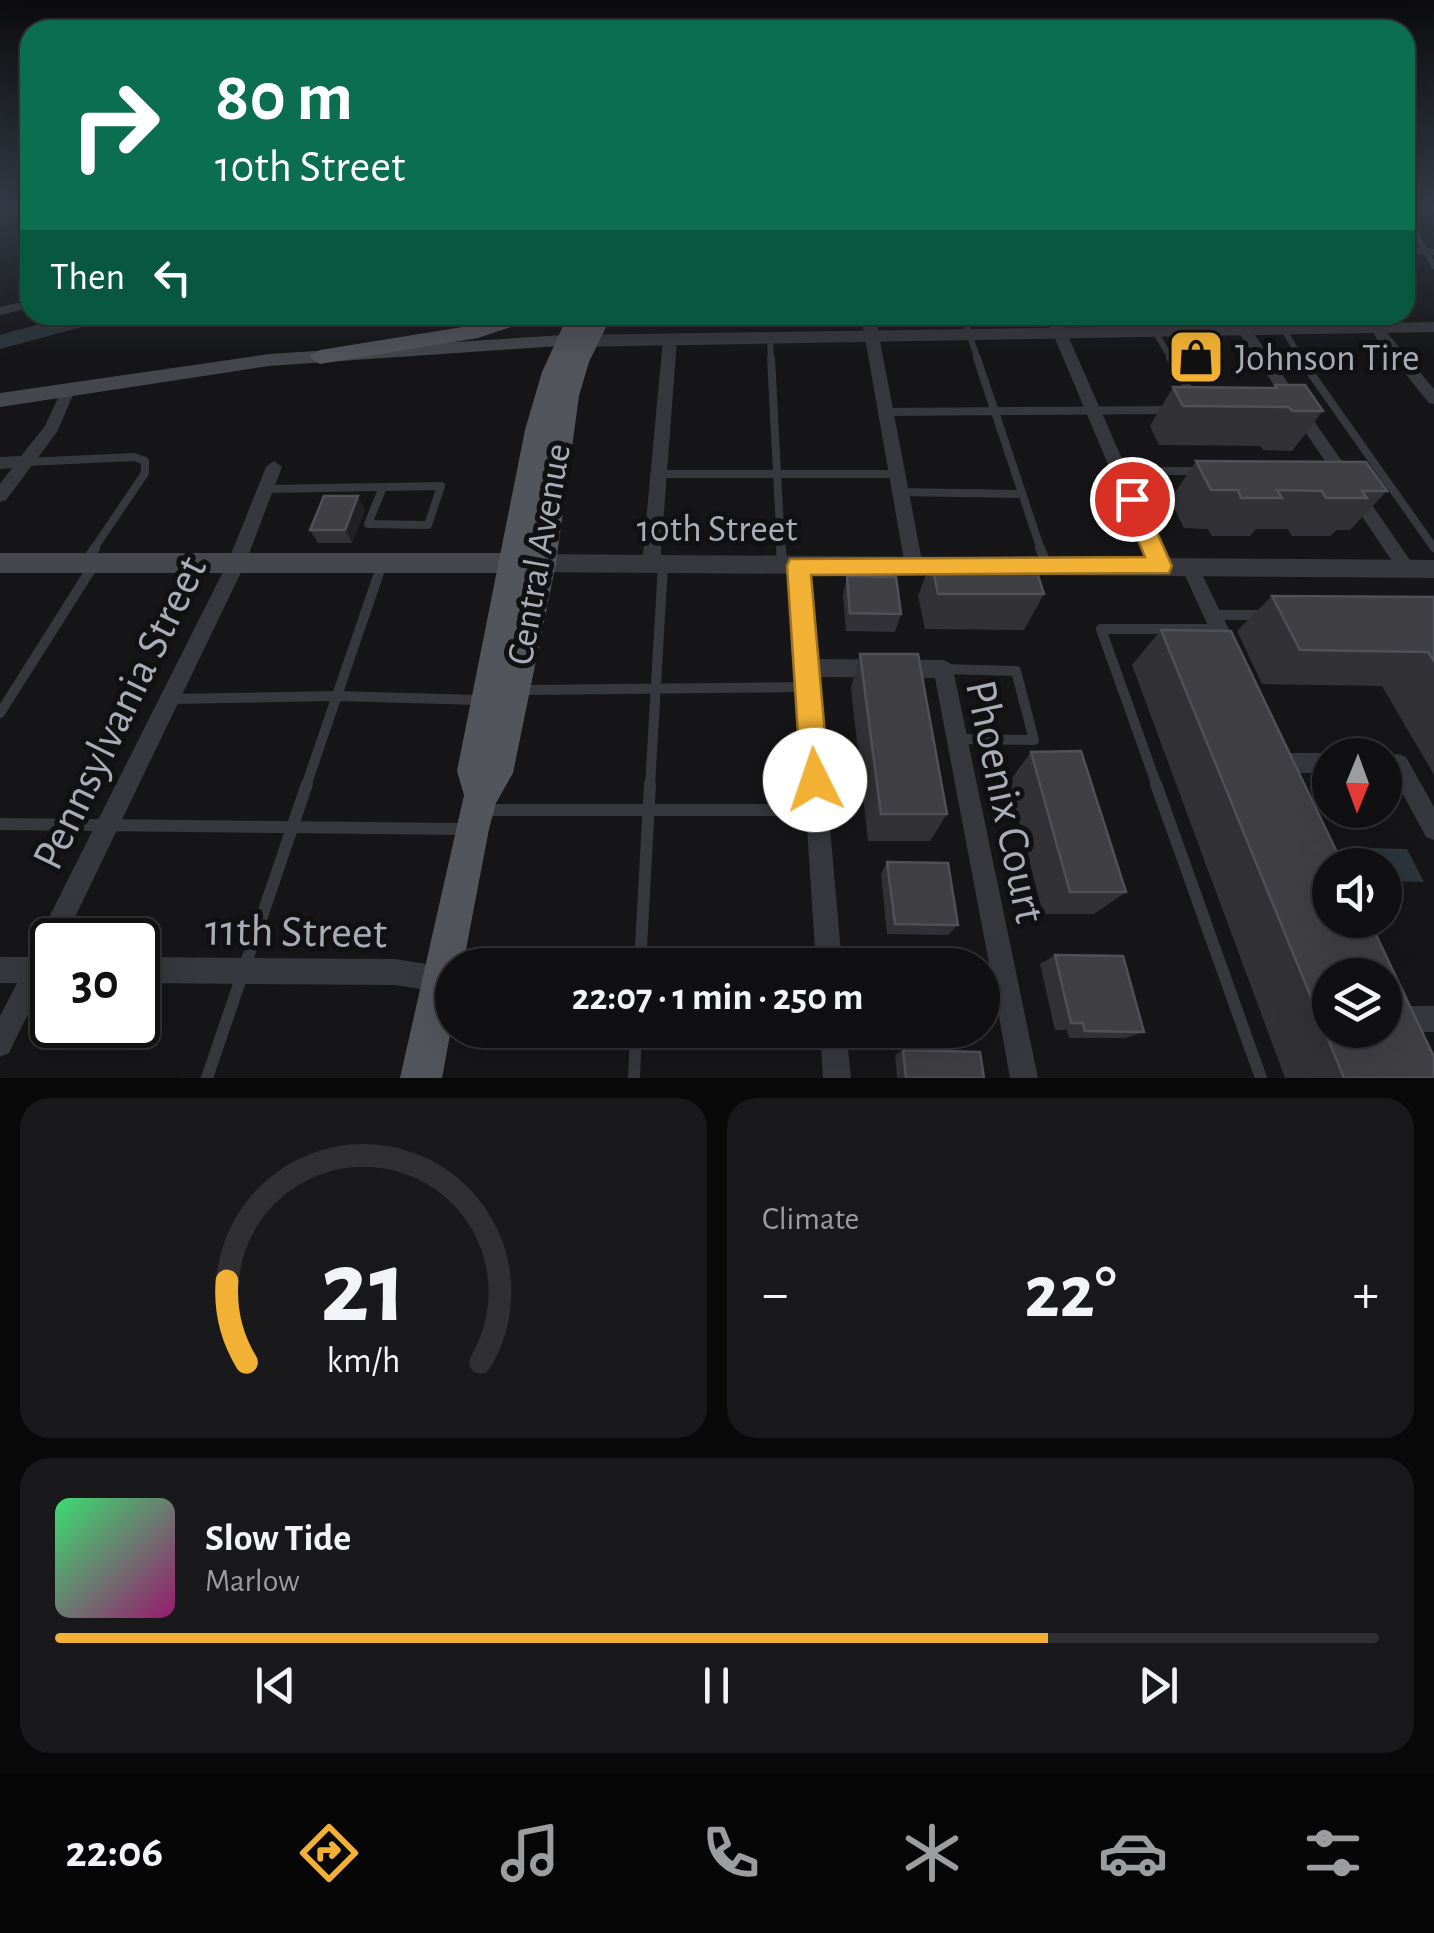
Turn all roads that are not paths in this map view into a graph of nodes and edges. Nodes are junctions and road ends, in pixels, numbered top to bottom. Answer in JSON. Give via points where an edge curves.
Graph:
{"nodes":[{"id":1,"x":497,"y":325,"type":"edge"},
{"id":2,"x":578,"y":325,"type":"edge"},
{"id":3,"x":591,"y":325,"type":"edge"},
{"id":4,"x":869,"y":325,"type":"edge"},
{"id":5,"x":967,"y":325,"type":"edge"},
{"id":6,"x":1047,"y":325,"type":"edge"},
{"id":7,"x":1056,"y":325,"type":"edge"},
{"id":8,"x":1150,"y":325,"type":"edge"},
{"id":9,"x":1240,"y":325,"type":"edge"},
{"id":10,"x":1281,"y":325,"type":"edge"},
{"id":11,"x":1376,"y":325,"type":"edge"},
{"id":12,"x":1404,"y":325,"type":"edge"},
{"id":13,"x":1434,"y":328,"type":"edge"},
{"id":14,"x":970,"y":334,"type":"junction"},
{"id":15,"x":871,"y":336,"type":"junction"},
{"id":16,"x":770,"y":337,"type":"junction"},
{"id":17,"x":670,"y":339,"type":"junction"},
{"id":18,"x":576,"y":341,"type":"junction"},
{"id":19,"x":320,"y":356,"type":"junction"},
{"id":20,"x":69,"y":388,"type":"junction"},
{"id":21,"x":1434,"y":399,"type":"edge"},
{"id":22,"x":0,"y":400,"type":"edge"},
{"id":23,"x":1093,"y":410,"type":"junction"},
{"id":24,"x":1183,"y":410,"type":"edge"},
{"id":25,"x":1201,"y":410,"type":"edge"},
{"id":26,"x":886,"y":412,"type":"junction"},
{"id":27,"x":996,"y":414,"type":"junction"},
{"id":28,"x":26,"y":462,"type":"junction"},
{"id":29,"x":0,"y":463,"type":"edge"},
{"id":30,"x":274,"y":467,"type":"dead end"},
{"id":31,"x":1119,"y":470,"type":"junction"},
{"id":32,"x":1214,"y":471,"type":"edge"},
{"id":33,"x":777,"y":472,"type":"junction"},
{"id":34,"x":658,"y":474,"type":"junction"},
{"id":35,"x":899,"y":483,"type":"junction"},
{"id":36,"x":383,"y":486,"type":"junction"},
{"id":37,"x":265,"y":489,"type":"junction"},
{"id":38,"x":1017,"y":494,"type":"junction"},
{"id":39,"x":0,"y":496,"type":"edge"},
{"id":40,"x":1422,"y":531,"type":"junction"},
{"id":41,"x":1434,"y":531,"type":"edge"},
{"id":42,"x":1434,"y":548,"type":"edge"},
{"id":43,"x":0,"y":563,"type":"edge"},
{"id":44,"x":95,"y":563,"type":"junction"},
{"id":45,"x":528,"y":563,"type":"junction"},
{"id":46,"x":236,"y":564,"type":"junction"},
{"id":47,"x":382,"y":564,"type":"junction"},
{"id":48,"x":657,"y":566,"type":"junction"},
{"id":49,"x":791,"y":566,"type":"junction"},
{"id":50,"x":914,"y":566,"type":"junction"},
{"id":51,"x":1047,"y":566,"type":"junction"},
{"id":52,"x":1160,"y":566,"type":"junction"},
{"id":53,"x":1190,"y":567,"type":"junction"},
{"id":54,"x":1406,"y":568,"type":"junction"},
{"id":55,"x":1434,"y":568,"type":"edge"},
{"id":56,"x":1272,"y":616,"type":"edge"},
{"id":57,"x":1216,"y":622,"type":"junction"},
{"id":58,"x":943,"y":669,"type":"junction"},
{"id":59,"x":1240,"y":675,"type":"edge"},
{"id":60,"x":807,"y":678,"type":"junction"},
{"id":61,"x":657,"y":690,"type":"junction"},
{"id":62,"x":501,"y":695,"type":"junction"},
{"id":63,"x":336,"y":696,"type":"junction"},
{"id":64,"x":169,"y":700,"type":"junction"},
{"id":65,"x":0,"y":713,"type":"edge"},
{"id":66,"x":957,"y":740,"type":"junction"},
{"id":67,"x":1312,"y":763,"type":"edge"},
{"id":68,"x":1282,"y":764,"type":"edge"},
{"id":69,"x":1402,"y":771,"type":"edge"},
{"id":70,"x":651,"y":810,"type":"junction"},
{"id":71,"x":817,"y":810,"type":"junction"},
{"id":72,"x":477,"y":811,"type":"junction"},
{"id":73,"x":0,"y":824,"type":"edge"},
{"id":74,"x":293,"y":826,"type":"junction"},
{"id":75,"x":107,"y":827,"type":"junction"},
{"id":76,"x":1434,"y":829,"type":"edge"},
{"id":77,"x":67,"y":918,"type":"edge"},
{"id":78,"x":453,"y":948,"type":"edge"},
{"id":79,"x":641,"y":948,"type":"edge"},
{"id":80,"x":827,"y":948,"type":"edge"},
{"id":81,"x":988,"y":948,"type":"edge"},
{"id":82,"x":0,"y":970,"type":"edge"},
{"id":83,"x":30,"y":970,"type":"edge"},
{"id":84,"x":160,"y":970,"type":"edge"},
{"id":85,"x":242,"y":971,"type":"junction"},
{"id":86,"x":435,"y":978,"type":"edge"},
{"id":87,"x":30,"y":994,"type":"edge"},
{"id":88,"x":1000,"y":1007,"type":"edge"},
{"id":89,"x":1402,"y":1019,"type":"edge"},
{"id":90,"x":1434,"y":1019,"type":"edge"},
{"id":91,"x":435,"y":1025,"type":"edge"},
{"id":92,"x":0,"y":1044,"type":"edge"},
{"id":93,"x":635,"y":1048,"type":"edge"},
{"id":94,"x":835,"y":1048,"type":"edge"},
{"id":95,"x":206,"y":1078,"type":"edge"},
{"id":96,"x":421,"y":1078,"type":"edge"},
{"id":97,"x":634,"y":1078,"type":"edge"},
{"id":98,"x":837,"y":1078,"type":"edge"},
{"id":99,"x":1024,"y":1078,"type":"edge"},
{"id":100,"x":1261,"y":1078,"type":"edge"}],
"edges":[{"from":1,"to":19,"type":"main road"},
{"from":2,"to":18,"type":"main road","name":"Central Avenue"},
{"from":3,"to":18,"type":"main road","name":"Central Avenue"},
{"from":4,"to":15,"type":"street"},
{"from":5,"to":14,"type":"lane"},
{"from":6,"to":14,"type":"street"},
{"from":7,"to":23,"type":"street"},
{"from":8,"to":25,"type":"lane"},
{"from":9,"to":54,"type":"street","via":[[1333,472]]},
{"from":10,"to":40,"type":"lane"},
{"from":11,"to":21,"type":"street"},
{"from":12,"to":13,"type":"street"},
{"from":14,"to":15,"type":"street"},
{"from":14,"to":27,"type":"lane"},
{"from":15,"to":16,"type":"street"},
{"from":15,"to":26,"type":"street"},
{"from":16,"to":17,"type":"street"},
{"from":16,"to":33,"type":"lane"},
{"from":17,"to":18,"type":"street"},
{"from":17,"to":34,"type":"street"},
{"from":18,"to":19,"type":"main road"},
{"from":18,"to":45,"type":"main road","name":"Central Avenue"},
{"from":19,"to":20,"type":"main road"},
{"from":20,"to":22,"type":"main road"},
{"from":20,"to":28,"type":"street","via":[[52,428]]},
{"from":23,"to":24,"type":"lane"},
{"from":23,"to":27,"type":"lane"},
{"from":23,"to":31,"type":"street"},
{"from":26,"to":27,"type":"lane"},
{"from":26,"to":35,"type":"street"},
{"from":27,"to":38,"type":"lane"},
{"from":28,"to":29,"type":"street"},
{"from":28,"to":39,"type":"street"},
{"from":28,"to":44,"type":"lane","via":[[144,460],[144,473],[91,554]]},
{"from":30,"to":37,"type":"street","name":"Pennsylvania Street"},
{"from":31,"to":32,"type":"lane"},
{"from":31,"to":52,"type":"street"},
{"from":33,"to":34,"type":"lane"},
{"from":33,"to":35,"type":"lane"},
{"from":33,"to":49,"type":"lane"},
{"from":34,"to":48,"type":"street"},
{"from":35,"to":38,"type":"lane"},
{"from":35,"to":50,"type":"street"},
{"from":36,"to":36,"type":"lane","via":[[441,486],[428,525],[368,524]]},
{"from":36,"to":37,"type":"lane"},
{"from":37,"to":46,"type":"street","name":"Pennsylvania Street"},
{"from":38,"to":51,"type":"lane"},
{"from":40,"to":41,"type":"lane"},
{"from":40,"to":42,"type":"lane"},
{"from":43,"to":44,"type":"main road","name":"10th Street"},
{"from":44,"to":46,"type":"main road","name":"10th Street"},
{"from":44,"to":65,"type":"lane"},
{"from":45,"to":47,"type":"main road","name":"10th Street"},
{"from":45,"to":48,"type":"street","name":"10th Street"},
{"from":45,"to":62,"type":"main road","name":"Central Avenue"},
{"from":46,"to":47,"type":"main road","name":"10th Street"},
{"from":46,"to":64,"type":"street","name":"Pennsylvania Street"},
{"from":47,"to":63,"type":"lane"},
{"from":48,"to":49,"type":"street","name":"10th Street"},
{"from":48,"to":61,"type":"lane"},
{"from":49,"to":50,"type":"street","name":"10th Street"},
{"from":49,"to":60,"type":"street"},
{"from":50,"to":51,"type":"street","name":"10th Street"},
{"from":51,"to":52,"type":"street","name":"10th Street"},
{"from":52,"to":53,"type":"street","name":"10th Street"},
{"from":53,"to":54,"type":"street","name":"10th Street"},
{"from":53,"to":57,"type":"street"},
{"from":54,"to":55,"type":"street","name":"10th Street"},
{"from":56,"to":57,"type":"lane"},
{"from":57,"to":59,"type":"street"},
{"from":57,"to":100,"type":"lane","via":[[1100,628]]},
{"from":58,"to":60,"type":"street","name":"Phoenix Court"},
{"from":58,"to":66,"type":"street","name":"Phoenix Court"},
{"from":58,"to":66,"type":"lane","via":[[1016,671],[1034,740]]},
{"from":60,"to":61,"type":"lane"},
{"from":60,"to":71,"type":"street"},
{"from":61,"to":62,"type":"lane"},
{"from":61,"to":70,"type":"lane"},
{"from":62,"to":63,"type":"lane"},
{"from":62,"to":72,"type":"main road","name":"Central Avenue","via":[[496,773]]},
{"from":63,"to":64,"type":"lane"},
{"from":63,"to":74,"type":"lane"},
{"from":64,"to":75,"type":"street","name":"Pennsylvania Street"},
{"from":66,"to":81,"type":"street","name":"Phoenix Court"},
{"from":67,"to":68,"type":"street"},
{"from":69,"to":76,"type":"street"},
{"from":70,"to":71,"type":"lane"},
{"from":70,"to":72,"type":"lane"},
{"from":70,"to":79,"type":"lane"},
{"from":71,"to":80,"type":"street"},
{"from":72,"to":74,"type":"lane"},
{"from":72,"to":78,"type":"main road","name":"Central Avenue"},
{"from":73,"to":75,"type":"lane"},
{"from":74,"to":75,"type":"lane"},
{"from":74,"to":85,"type":"lane"},
{"from":75,"to":77,"type":"street","name":"Pennsylvania Street"},
{"from":82,"to":83,"type":"street"},
{"from":84,"to":85,"type":"street","name":"11th Street"},
{"from":85,"to":86,"type":"street","name":"11th Street"},
{"from":85,"to":95,"type":"lane"},
{"from":87,"to":92,"type":"street","name":"Pennsylvania Street"},
{"from":88,"to":99,"type":"street","name":"Phoenix Court"},
{"from":89,"to":90,"type":"street"},
{"from":91,"to":96,"type":"main road","name":"Central Avenue"},
{"from":93,"to":97,"type":"lane"},
{"from":94,"to":98,"type":"street"}]}
